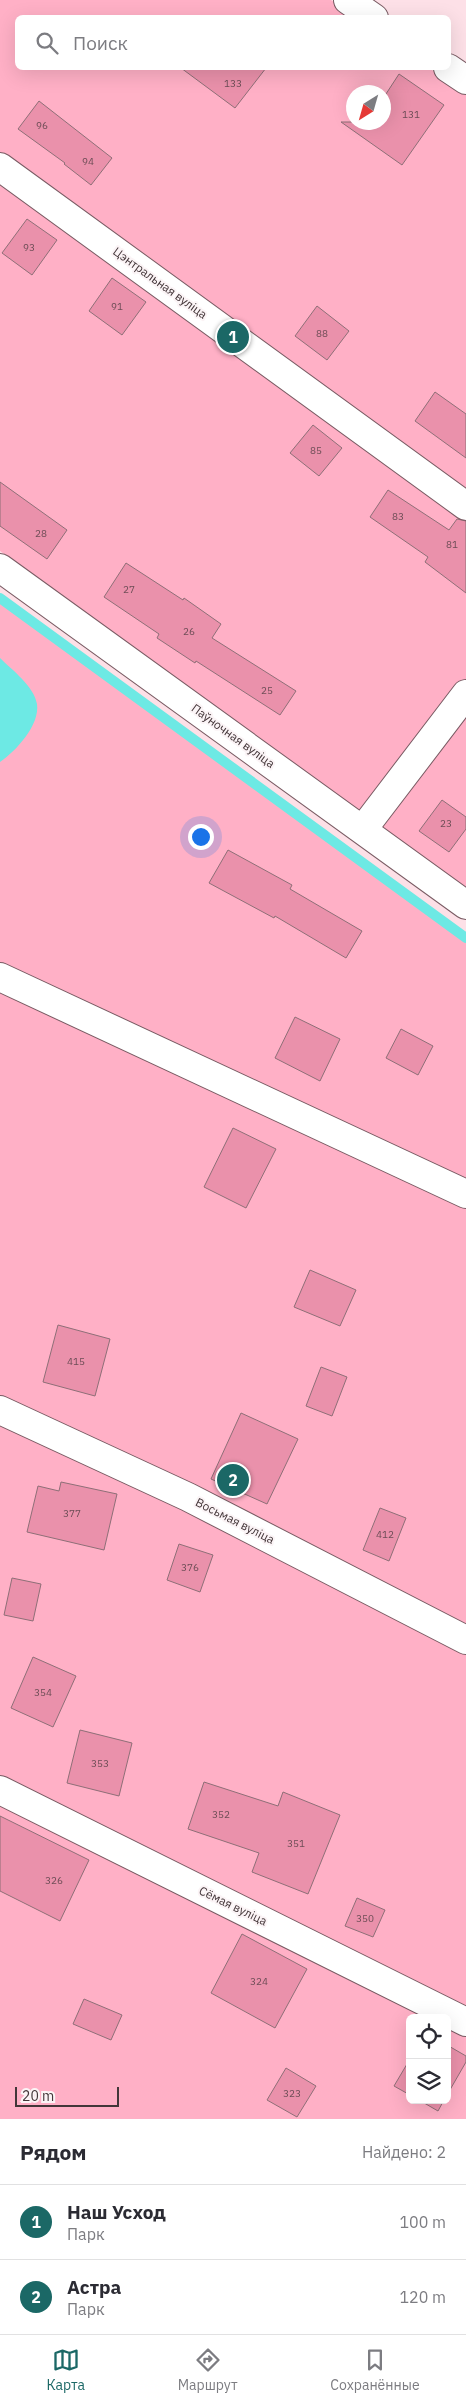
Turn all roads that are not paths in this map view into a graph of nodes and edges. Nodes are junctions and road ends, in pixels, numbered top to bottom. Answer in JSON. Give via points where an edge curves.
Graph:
{"nodes":[{"id":1,"x":348,"y":0,"type":"edge"},
{"id":2,"x":370,"y":15,"type":"edge"},
{"id":3,"x":451,"y":70,"type":"edge"},
{"id":4,"x":466,"y":80,"type":"edge"},
{"id":5,"x":0,"y":166,"type":"edge"},
{"id":6,"x":466,"y":506,"type":"edge"},
{"id":7,"x":0,"y":568,"type":"edge"},
{"id":8,"x":466,"y":694,"type":"edge"},
{"id":9,"x":363,"y":829,"type":"junction"},
{"id":10,"x":466,"y":905,"type":"edge"},
{"id":11,"x":0,"y":977,"type":"edge"},
{"id":12,"x":466,"y":1194,"type":"edge"},
{"id":13,"x":0,"y":1410,"type":"edge"},
{"id":14,"x":466,"y":1640,"type":"edge"},
{"id":15,"x":0,"y":1790,"type":"edge"},
{"id":16,"x":466,"y":2022,"type":"edge"}],
"edges":[{"from":1,"to":2,"type":"lane"},
{"from":3,"to":4,"type":"lane"},
{"from":5,"to":6,"type":"lane","name":"Цэнтральная вуліца"},
{"from":7,"to":9,"type":"lane","name":"Паўночная вуліца"},
{"from":8,"to":9,"type":"lane"},
{"from":9,"to":10,"type":"lane","name":"Паўночная вуліца"},
{"from":11,"to":12,"type":"lane"},
{"from":13,"to":14,"type":"lane","name":"Восьмая вуліца","via":[[188,1497]]},
{"from":15,"to":16,"type":"lane","name":"Сёмая вуліца"}]}
